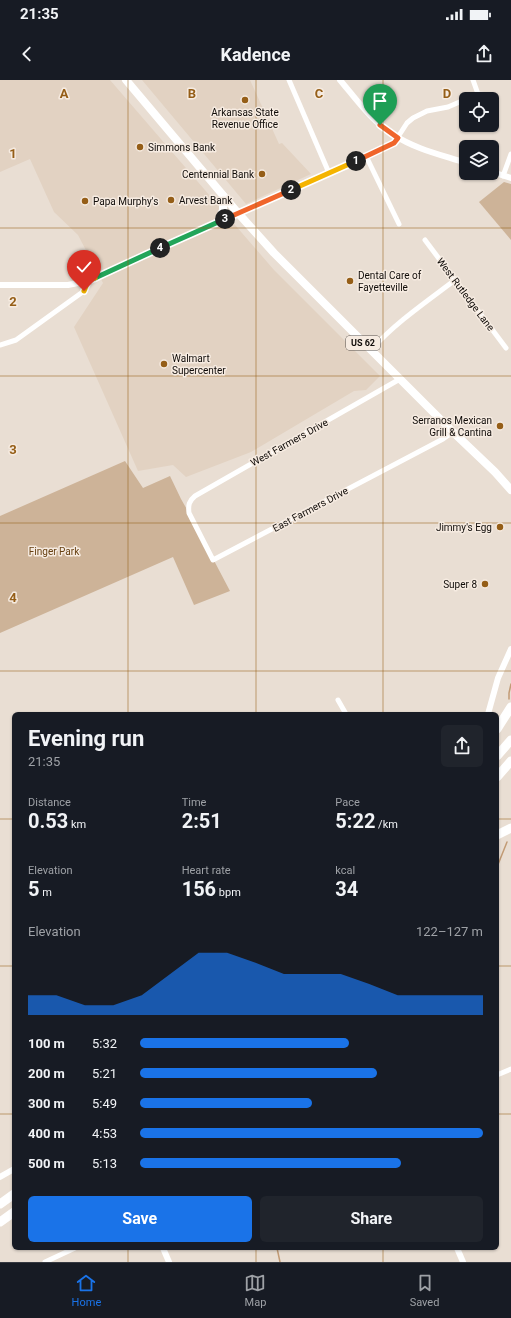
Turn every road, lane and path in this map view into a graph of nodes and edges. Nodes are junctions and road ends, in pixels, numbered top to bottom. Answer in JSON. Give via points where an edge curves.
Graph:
{"nodes":[{"id":1,"x":126,"y":80,"type":"edge"},
{"id":2,"x":289,"y":80,"type":"edge"},
{"id":3,"x":340,"y":80,"type":"edge"},
{"id":4,"x":473,"y":80,"type":"edge"},
{"id":5,"x":477,"y":92,"type":"edge"},
{"id":6,"x":459,"y":102,"type":"edge"},
{"id":7,"x":398,"y":138,"type":"junction"},
{"id":8,"x":511,"y":154,"type":"edge"},
{"id":9,"x":366,"y":156,"type":"junction"},
{"id":10,"x":459,"y":161,"type":"edge"},
{"id":11,"x":329,"y":173,"type":"junction"},
{"id":12,"x":499,"y":175,"type":"edge"},
{"id":13,"x":503,"y":176,"type":"junction"},
{"id":14,"x":511,"y":178,"type":"edge"},
{"id":15,"x":223,"y":196,"type":"junction"},
{"id":16,"x":238,"y":213,"type":"junction"},
{"id":17,"x":218,"y":222,"type":"junction"},
{"id":18,"x":399,"y":224,"type":"dead end"},
{"id":19,"x":425,"y":240,"type":"dead end"},
{"id":20,"x":455,"y":280,"type":"junction"},
{"id":21,"x":88,"y":281,"type":"junction"},
{"id":22,"x":0,"y":285,"type":"edge"},
{"id":23,"x":0,"y":345,"type":"edge"},
{"id":24,"x":506,"y":348,"type":"dead end"},
{"id":25,"x":371,"y":350,"type":"junction"},
{"id":26,"x":400,"y":379,"type":"junction"},
{"id":27,"x":453,"y":432,"type":"junction"},
{"id":28,"x":511,"y":490,"type":"edge"},
{"id":29,"x":189,"y":513,"type":"joint"},
{"id":30,"x":511,"y":649,"type":"edge"},
{"id":31,"x":338,"y":700,"type":"dead end"},
{"id":32,"x":511,"y":707,"type":"edge"},
{"id":33,"x":345,"y":712,"type":"edge"},
{"id":34,"x":489,"y":712,"type":"edge"},
{"id":35,"x":499,"y":726,"type":"edge"},
{"id":36,"x":511,"y":740,"type":"edge"},
{"id":37,"x":499,"y":754,"type":"edge"},
{"id":38,"x":511,"y":761,"type":"edge"},
{"id":39,"x":499,"y":775,"type":"edge"},
{"id":40,"x":511,"y":828,"type":"edge"},
{"id":41,"x":499,"y":834,"type":"edge"},
{"id":42,"x":511,"y":1069,"type":"edge"},
{"id":43,"x":499,"y":1074,"type":"edge"},
{"id":44,"x":12,"y":1170,"type":"edge"},
{"id":45,"x":0,"y":1177,"type":"edge"},
{"id":46,"x":12,"y":1195,"type":"edge"},
{"id":47,"x":0,"y":1204,"type":"edge"},
{"id":48,"x":12,"y":1213,"type":"edge"},
{"id":49,"x":0,"y":1222,"type":"edge"},
{"id":50,"x":71,"y":1250,"type":"edge"},
{"id":51,"x":164,"y":1250,"type":"edge"},
{"id":52,"x":458,"y":1250,"type":"edge"},
{"id":53,"x":45,"y":1262,"type":"edge"},
{"id":54,"x":169,"y":1262,"type":"edge"},
{"id":55,"x":463,"y":1262,"type":"edge"}],
"edges":[{"from":1,"to":15,"type":"main road","number":"US 62"},
{"from":2,"to":11,"type":"street"},
{"from":3,"to":7,"type":"street","via":[[376,122]]},
{"from":4,"to":5,"type":"street"},
{"from":6,"to":7,"type":"street","via":[[427,111],[413,118]]},
{"from":7,"to":9,"type":"street","via":[[394,143]]},
{"from":7,"to":10,"type":"street"},
{"from":8,"to":13,"type":"street"},
{"from":9,"to":11,"type":"street"},
{"from":9,"to":18,"type":"street"},
{"from":11,"to":16,"type":"street"},
{"from":12,"to":13,"type":"street"},
{"from":13,"to":14,"type":"street"},
{"from":15,"to":16,"type":"main road","number":"US 62"},
{"from":15,"to":17,"type":"main road","via":[[223,210]]},
{"from":16,"to":17,"type":"street"},
{"from":16,"to":25,"type":"main road","number":"US 62","via":[[285,265]]},
{"from":17,"to":21,"type":"street"},
{"from":19,"to":20,"type":"street","name":"West Rutledge Lane"},
{"from":20,"to":24,"type":"street","name":"West Rutledge Lane"},
{"from":20,"to":25,"type":"street","via":[[417,309]]},
{"from":21,"to":22,"type":"street","via":[[68,285]]},
{"from":21,"to":23,"type":"street","via":[[84,291],[16,340]]},
{"from":25,"to":26,"type":"main road","number":"US 62"},
{"from":26,"to":27,"type":"main road","number":"US 62"},
{"from":26,"to":29,"type":"street","name":"West Farmers Drive","via":[[195,496],[190,500]]},
{"from":27,"to":28,"type":"main road","number":"US 62"},
{"from":27,"to":29,"type":"street","name":"East Farmers Drive","via":[[213,560]]},
{"from":30,"to":34,"type":"street","via":[[498,678]]},
{"from":31,"to":33,"type":"street"},
{"from":32,"to":35,"type":"highway"},
{"from":36,"to":37,"type":"highway"},
{"from":38,"to":39,"type":"highway"},
{"from":40,"to":41,"type":"highway"},
{"from":42,"to":43,"type":"street"},
{"from":44,"to":45,"type":"street"},
{"from":46,"to":47,"type":"highway"},
{"from":48,"to":49,"type":"highway"},
{"from":50,"to":53,"type":"street"},
{"from":51,"to":54,"type":"street"},
{"from":52,"to":55,"type":"street"}]}
